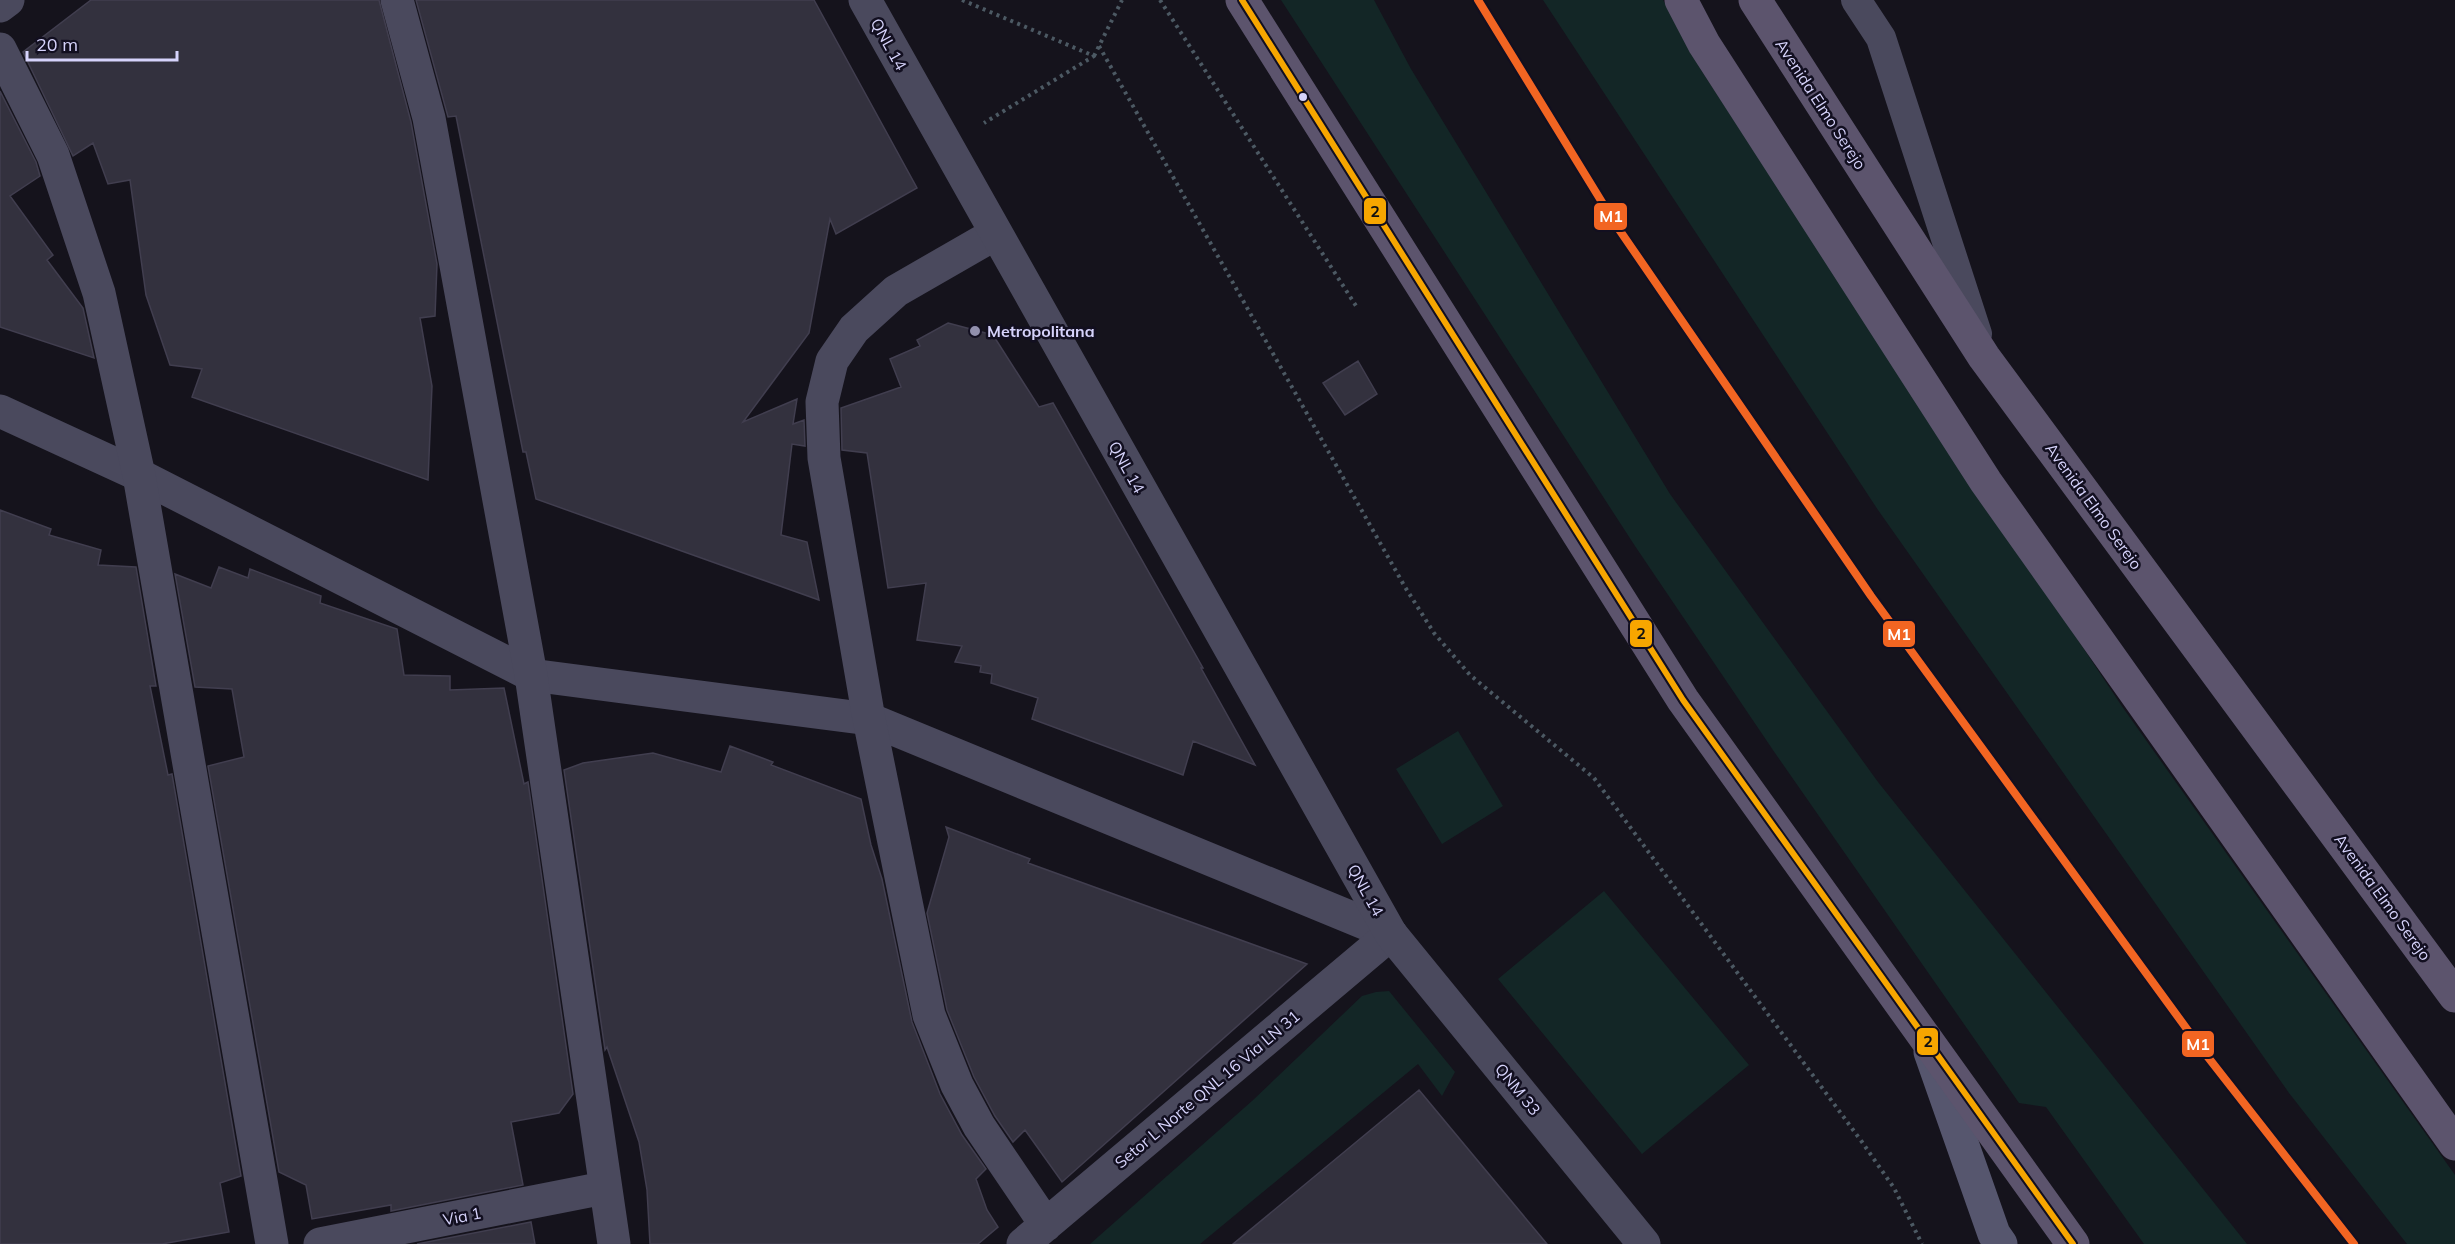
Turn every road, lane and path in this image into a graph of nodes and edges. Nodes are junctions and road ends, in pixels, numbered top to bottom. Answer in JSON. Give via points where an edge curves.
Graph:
{"nodes":[{"id":1,"x":8,"y":0,"type":"edge"},
{"id":2,"x":397,"y":0,"type":"edge"},
{"id":3,"x":865,"y":0,"type":"edge"},
{"id":4,"x":962,"y":0,"type":"edge"},
{"id":5,"x":1122,"y":0,"type":"edge"},
{"id":6,"x":1160,"y":0,"type":"edge"},
{"id":7,"x":1242,"y":0,"type":"edge"},
{"id":8,"x":1681,"y":0,"type":"edge"},
{"id":9,"x":1755,"y":0,"type":"edge"},
{"id":10,"x":1856,"y":0,"type":"edge"},
{"id":11,"x":1877,"y":0,"type":"edge"},
{"id":12,"x":0,"y":6,"type":"edge"},
{"id":13,"x":1881,"y":38,"type":"junction"},
{"id":14,"x":1099,"y":46,"type":"junction"},
{"id":15,"x":0,"y":49,"type":"edge"},
{"id":16,"x":1094,"y":56,"type":"junction"},
{"id":17,"x":977,"y":128,"type":"dead end"},
{"id":18,"x":995,"y":234,"type":"junction"},
{"id":19,"x":1358,"y":309,"type":"dead end"},
{"id":20,"x":1984,"y":357,"type":"junction"},
{"id":21,"x":0,"y":411,"type":"edge"},
{"id":22,"x":139,"y":475,"type":"junction"},
{"id":23,"x":531,"y":675,"type":"junction"},
{"id":24,"x":868,"y":719,"type":"junction"},
{"id":25,"x":1391,"y":934,"type":"junction"},
{"id":26,"x":2455,"y":996,"type":"edge"},
{"id":27,"x":1927,"y":1042,"type":"junction"},
{"id":28,"x":2455,"y":1144,"type":"edge"},
{"id":29,"x":604,"y":1188,"type":"junction"},
{"id":30,"x":1035,"y":1234,"type":"edge"},
{"id":31,"x":272,"y":1244,"type":"edge"},
{"id":32,"x":320,"y":1244,"type":"edge"},
{"id":33,"x":614,"y":1244,"type":"edge"},
{"id":34,"x":1644,"y":1244,"type":"edge"},
{"id":35,"x":1922,"y":1244,"type":"edge"},
{"id":36,"x":2001,"y":1244,"type":"edge"},
{"id":37,"x":2073,"y":1244,"type":"edge"}],
"edges":[{"from":1,"to":12,"type":"street"},
{"from":2,"to":23,"type":"street","via":[[429,118]]},
{"from":3,"to":18,"type":"street","name":"QNL 14"},
{"from":4,"to":16,"type":"path"},
{"from":5,"to":14,"type":"path"},
{"from":6,"to":19,"type":"path"},
{"from":7,"to":27,"type":"main road","via":[[1683,700]]},
{"from":8,"to":28,"type":"main road","via":[[1704,44],[1986,482]]},
{"from":9,"to":20,"type":"main road","name":"Avenida Elmo Serejo"},
{"from":10,"to":13,"type":"lane"},
{"from":11,"to":13,"type":"lane"},
{"from":13,"to":20,"type":"lane"},
{"from":14,"to":16,"type":"path"},
{"from":14,"to":35,"type":"path","via":[[1434,633],[1470,675],[1594,778],[1862,1142],[1894,1188]]},
{"from":15,"to":22,"type":"street","via":[[53,155],[99,293]]},
{"from":16,"to":17,"type":"path"},
{"from":18,"to":24,"type":"street","via":[[896,291],[854,329],[832,361],[822,402],[824,458]]},
{"from":18,"to":25,"type":"street","name":"QNL 14"},
{"from":20,"to":26,"type":"main road","name":"Avenida Elmo Serejo"},
{"from":21,"to":22,"type":"street"},
{"from":22,"to":23,"type":"street"},
{"from":22,"to":31,"type":"street"},
{"from":23,"to":24,"type":"street"},
{"from":23,"to":29,"type":"street"},
{"from":24,"to":25,"type":"street"},
{"from":24,"to":30,"type":"street","via":[[929,1015],[957,1085]]},
{"from":25,"to":30,"type":"street","name":"Setor L Norte QNL 16 Via LN 31"},
{"from":25,"to":34,"type":"street","name":"QNM 33"},
{"from":27,"to":36,"type":"main road","via":[[1994,1234]]},
{"from":27,"to":37,"type":"main road"},
{"from":29,"to":32,"type":"street","name":"Via 1"},
{"from":29,"to":33,"type":"street"}]}
